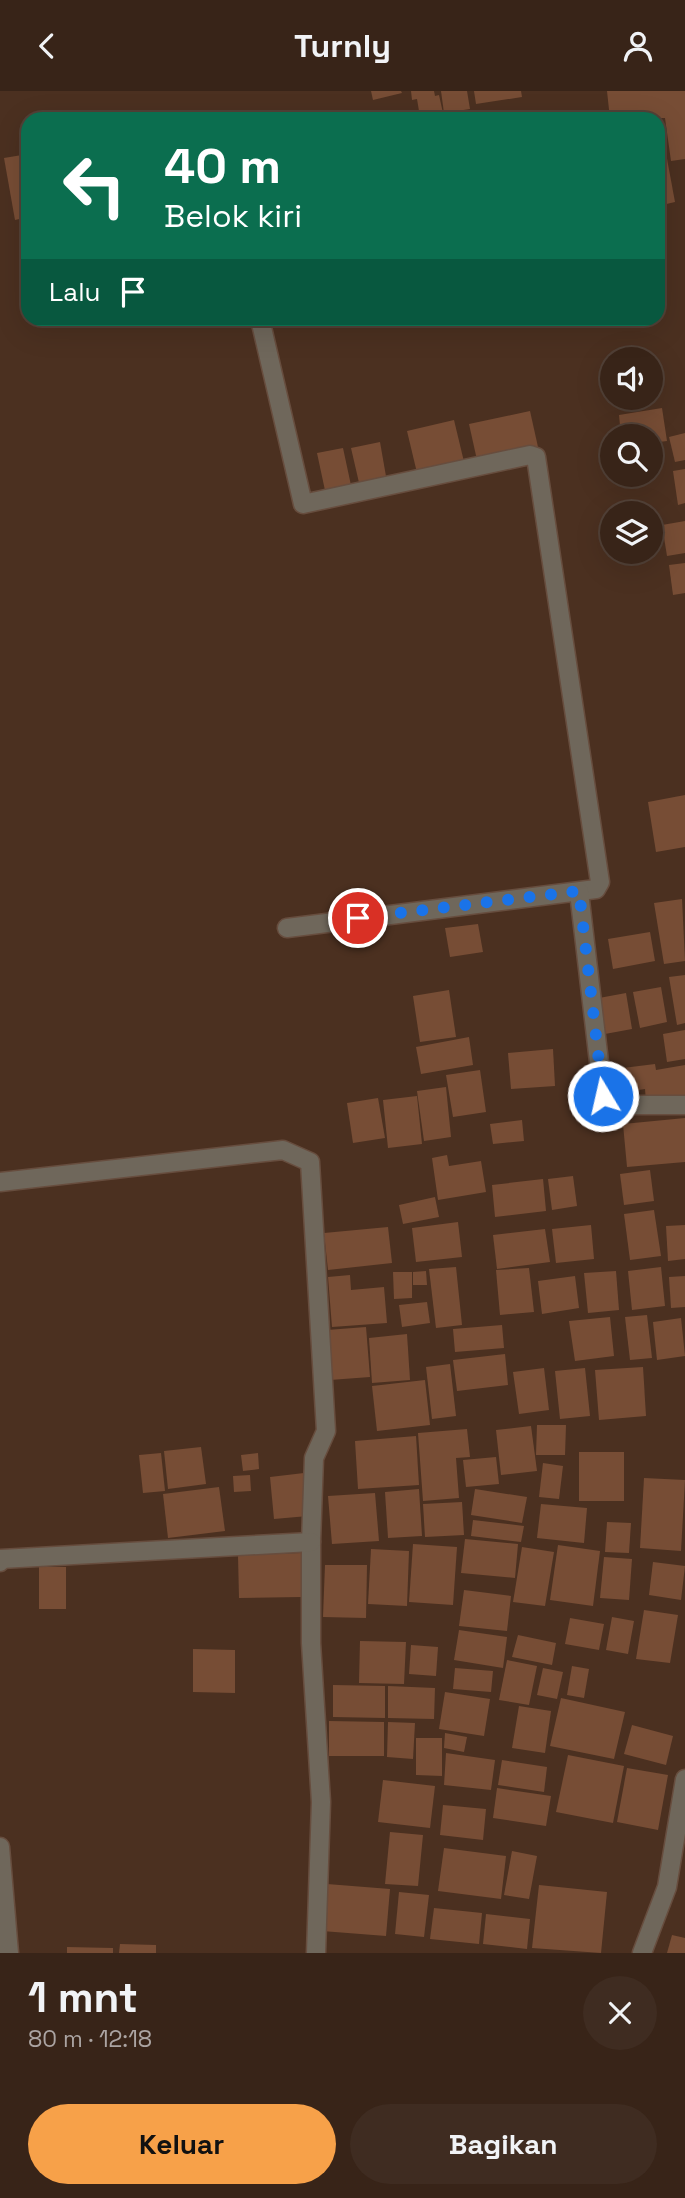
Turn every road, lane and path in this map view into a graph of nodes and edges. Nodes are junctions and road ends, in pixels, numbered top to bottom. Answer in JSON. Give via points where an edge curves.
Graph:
{"nodes":[{"id":1,"x":262,"y":326,"type":"edge"},
{"id":2,"x":579,"y":891,"type":"junction"},
{"id":3,"x":287,"y":928,"type":"dead end"},
{"id":4,"x":685,"y":1104,"type":"edge"},
{"id":5,"x":0,"y":1182,"type":"edge"},
{"id":6,"x":311,"y":1542,"type":"junction"},
{"id":7,"x":0,"y":1559,"type":"edge"},
{"id":8,"x":685,"y":1779,"type":"edge"},
{"id":9,"x":0,"y":1847,"type":"edge"},
{"id":10,"x":9,"y":1953,"type":"edge"},
{"id":11,"x":316,"y":1953,"type":"edge"},
{"id":12,"x":642,"y":1953,"type":"edge"}],
"edges":[{"from":1,"to":2,"type":"street","via":[[303,504],[536,457],[600,882],[599,888]]},
{"from":2,"to":3,"type":"street"},
{"from":2,"to":4,"type":"street","via":[[603,1096],[618,1105]]},
{"from":5,"to":6,"type":"street","via":[[283,1150],[310,1162],[326,1431],[314,1458]]},
{"from":6,"to":7,"type":"street"},
{"from":6,"to":11,"type":"street","via":[[321,1802]]},
{"from":8,"to":12,"type":"street","via":[[667,1887]]},
{"from":9,"to":10,"type":"street"}]}
